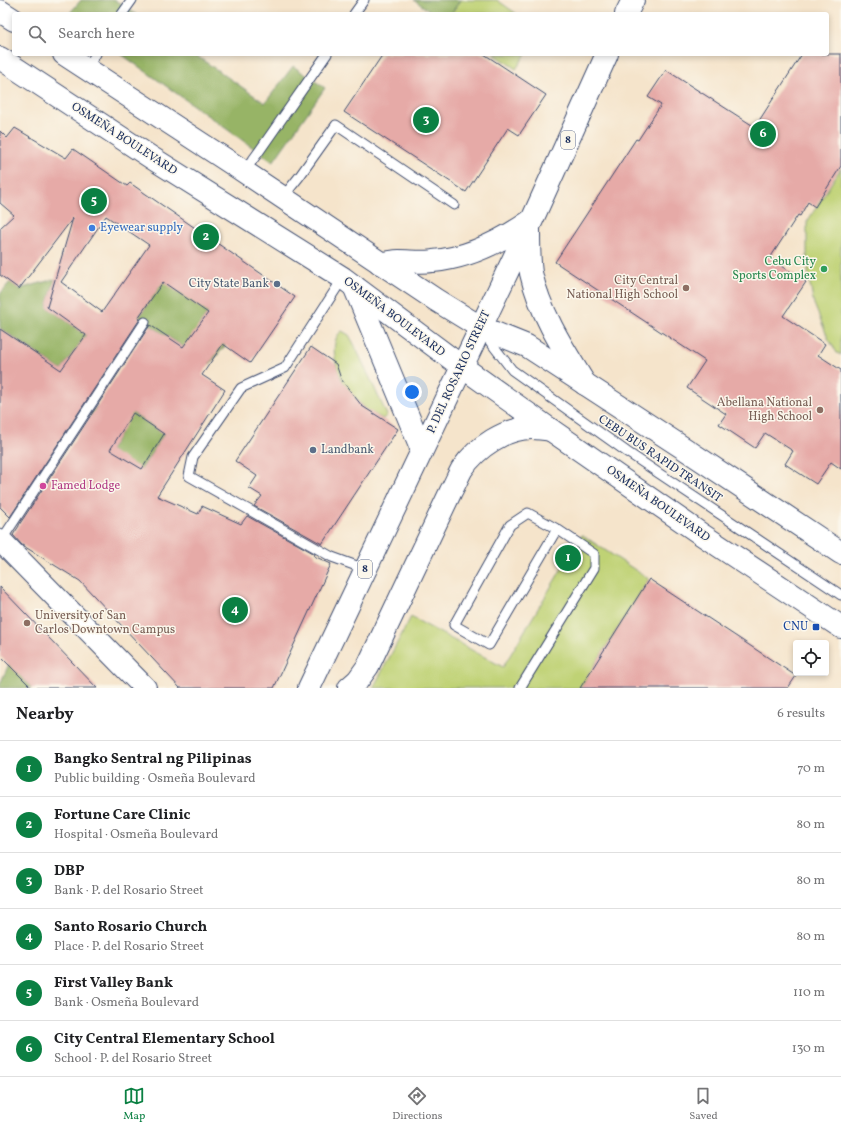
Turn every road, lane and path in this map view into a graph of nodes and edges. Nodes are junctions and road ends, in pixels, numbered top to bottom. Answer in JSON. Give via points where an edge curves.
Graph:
{"nodes":[{"id":1,"x":132,"y":0,"type":"edge"},
{"id":2,"x":364,"y":0,"type":"edge"},
{"id":3,"x":633,"y":0,"type":"edge"},
{"id":4,"x":0,"y":11,"type":"edge"},
{"id":5,"x":123,"y":12,"type":"edge"},
{"id":6,"x":355,"y":12,"type":"edge"},
{"id":7,"x":627,"y":12,"type":"edge"},
{"id":8,"x":12,"y":19,"type":"edge"},
{"id":9,"x":71,"y":56,"type":"edge"},
{"id":10,"x":326,"y":56,"type":"edge"},
{"id":11,"x":606,"y":56,"type":"edge"},
{"id":12,"x":0,"y":58,"type":"edge"},
{"id":13,"x":91,"y":62,"type":"edge"},
{"id":14,"x":244,"y":172,"type":"junction"},
{"id":15,"x":282,"y":198,"type":"junction"},
{"id":16,"x":454,"y":205,"type":"dead end"},
{"id":17,"x":530,"y":223,"type":"junction"},
{"id":18,"x":380,"y":264,"type":"junction"},
{"id":19,"x":348,"y":282,"type":"junction"},
{"id":20,"x":145,"y":322,"type":"dead end"},
{"id":21,"x":480,"y":327,"type":"junction"},
{"id":22,"x":462,"y":366,"type":"junction"},
{"id":23,"x":585,"y":384,"type":"junction"},
{"id":24,"x":551,"y":430,"type":"junction"},
{"id":25,"x":422,"y":450,"type":"junction"},
{"id":26,"x":557,"y":529,"type":"junction"},
{"id":27,"x":0,"y":541,"type":"edge"},
{"id":28,"x":841,"y":553,"type":"edge"},
{"id":29,"x":365,"y":569,"type":"junction"},
{"id":30,"x":841,"y":595,"type":"edge"},
{"id":31,"x":841,"y":626,"type":"edge"},
{"id":32,"x":145,"y":688,"type":"edge"},
{"id":33,"x":309,"y":688,"type":"edge"},
{"id":34,"x":349,"y":688,"type":"edge"},
{"id":35,"x":520,"y":688,"type":"edge"}],
"edges":[{"from":1,"to":5,"type":"lane"},
{"from":2,"to":6,"type":"lane"},
{"from":3,"to":7,"type":"main road"},
{"from":4,"to":8,"type":"main road"},
{"from":9,"to":13,"type":"main road"},
{"from":10,"to":14,"type":"lane"},
{"from":11,"to":17,"type":"main road","name":"P. DEL ROSARIO STREET","number":"8"},
{"from":12,"to":19,"type":"main road","name":"OSMEÑA BOULEVARD"},
{"from":13,"to":14,"type":"main road"},
{"from":14,"to":15,"type":"main road"},
{"from":15,"to":16,"type":"lane","via":[[336,125]]},
{"from":15,"to":18,"type":"main road"},
{"from":17,"to":18,"type":"main road","via":[[458,257],[431,262],[398,261]]},
{"from":17,"to":21,"type":"main road","name":"P. DEL ROSARIO STREET","number":"8"},
{"from":17,"to":23,"type":"main road","via":[[528,250],[537,292],[551,325]]},
{"from":18,"to":21,"type":"main road"},
{"from":19,"to":22,"type":"main road","name":"OSMEÑA BOULEVARD"},
{"from":19,"to":25,"type":"main road"},
{"from":19,"to":29,"type":"lane","via":[[284,368],[241,388],[193,457],[189,476],[332,557]]},
{"from":20,"to":27,"type":"lane"},
{"from":21,"to":22,"type":"main road","name":"P. DEL ROSARIO STREET","number":"8"},
{"from":21,"to":23,"type":"main road","via":[[527,346]]},
{"from":21,"to":30,"type":"lane","name":"CEBU BUS RAPID TRANSIT","via":[[512,370],[628,452]]},
{"from":22,"to":24,"type":"main road","name":"OSMEÑA BOULEVARD"},
{"from":22,"to":25,"type":"main road","name":"P. DEL ROSARIO STREET","number":"8"},
{"from":23,"to":28,"type":"main road"},
{"from":24,"to":31,"type":"main road","name":"OSMEÑA BOULEVARD","via":[[701,534]]},
{"from":24,"to":34,"type":"main road","via":[[533,428],[511,432],[490,442],[469,460],[451,491],[368,666]]},
{"from":25,"to":29,"type":"main road","name":"P. DEL ROSARIO STREET","number":"8"},
{"from":26,"to":26,"type":"lane","via":[[489,645],[454,625],[510,525],[528,512]]},
{"from":26,"to":35,"type":"lane","via":[[594,554],[594,568]]},
{"from":27,"to":32,"type":"main road"},
{"from":29,"to":33,"type":"main road","name":"P. DEL ROSARIO STREET","number":"8"}]}
